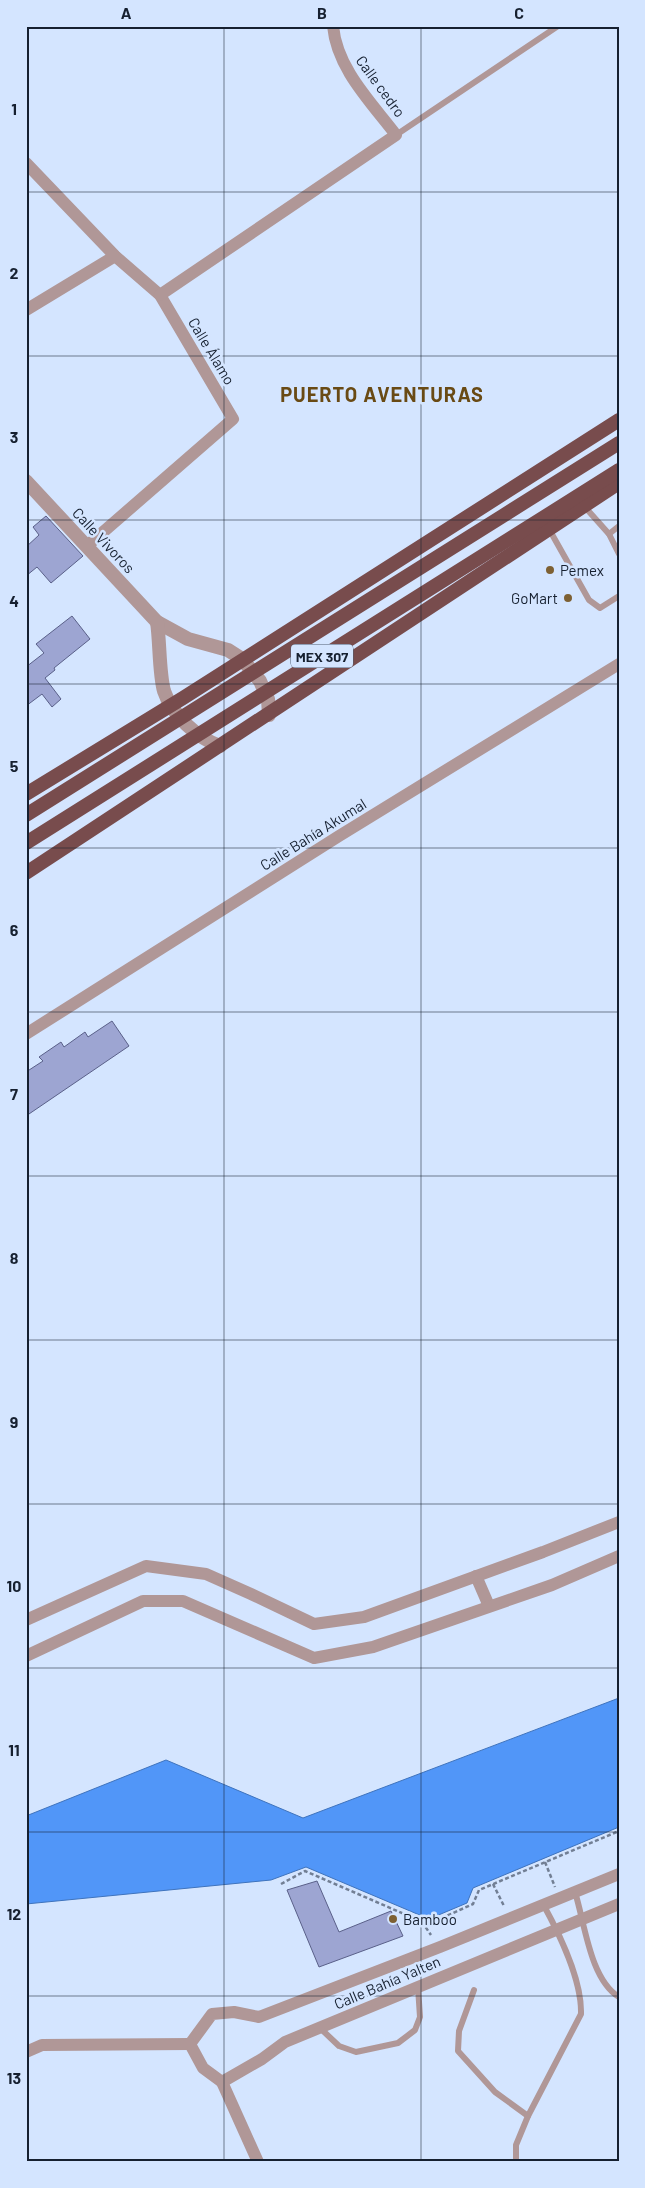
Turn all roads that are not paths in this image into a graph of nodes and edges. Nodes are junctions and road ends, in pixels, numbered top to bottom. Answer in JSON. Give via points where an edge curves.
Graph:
{"nodes":[{"id":1,"x":333,"y":26,"type":"edge"},
{"id":2,"x":558,"y":26,"type":"edge"},
{"id":3,"x":396,"y":135,"type":"junction"},
{"id":4,"x":26,"y":163,"type":"edge"},
{"id":5,"x":115,"y":256,"type":"junction"},
{"id":6,"x":160,"y":295,"type":"junction"},
{"id":7,"x":26,"y":310,"type":"edge"},
{"id":8,"x":619,"y":420,"type":"edge"},
{"id":9,"x":619,"y":443,"type":"edge"},
{"id":10,"x":619,"y":470,"type":"edge"},
{"id":11,"x":26,"y":481,"type":"edge"},
{"id":12,"x":619,"y":483,"type":"edge"},
{"id":13,"x":584,"y":506,"type":"junction"},
{"id":14,"x":619,"y":526,"type":"edge"},
{"id":15,"x":550,"y":529,"type":"junction"},
{"id":16,"x":609,"y":534,"type":"junction"},
{"id":17,"x":88,"y":546,"type":"junction"},
{"id":18,"x":619,"y":554,"type":"edge"},
{"id":19,"x":619,"y":596,"type":"edge"},
{"id":20,"x":157,"y":622,"type":"junction"},
{"id":21,"x":242,"y":659,"type":"junction"},
{"id":22,"x":619,"y":664,"type":"edge"},
{"id":23,"x":172,"y":704,"type":"junction"},
{"id":24,"x":269,"y":715,"type":"junction"},
{"id":25,"x":220,"y":746,"type":"junction"},
{"id":26,"x":26,"y":794,"type":"edge"},
{"id":27,"x":26,"y":815,"type":"edge"},
{"id":28,"x":26,"y":843,"type":"edge"},
{"id":29,"x":26,"y":873,"type":"edge"},
{"id":30,"x":26,"y":1034,"type":"edge"},
{"id":31,"x":619,"y":1522,"type":"edge"},
{"id":32,"x":619,"y":1556,"type":"edge"},
{"id":33,"x":476,"y":1576,"type":"junction"},
{"id":34,"x":489,"y":1606,"type":"junction"},
{"id":35,"x":26,"y":1620,"type":"edge"},
{"id":36,"x":26,"y":1656,"type":"edge"},
{"id":37,"x":619,"y":1874,"type":"edge"},
{"id":38,"x":574,"y":1891,"type":"junction"},
{"id":39,"x":543,"y":1904,"type":"junction"},
{"id":40,"x":619,"y":1904,"type":"edge"},
{"id":41,"x":584,"y":1919,"type":"junction"},
{"id":42,"x":558,"y":1930,"type":"junction"},
{"id":43,"x":418,"y":1987,"type":"junction"},
{"id":44,"x":474,"y":1990,"type":"dead end"},
{"id":45,"x":619,"y":1998,"type":"edge"},
{"id":46,"x":320,"y":2028,"type":"junction"},
{"id":47,"x":190,"y":2044,"type":"junction"},
{"id":48,"x":26,"y":2052,"type":"edge"},
{"id":49,"x":222,"y":2082,"type":"junction"},
{"id":50,"x":528,"y":2116,"type":"junction"},
{"id":51,"x":258,"y":2162,"type":"edge"},
{"id":52,"x":516,"y":2162,"type":"edge"}],
"edges":[{"from":1,"to":3,"type":"street","name":"Calle cedro","via":[[335,42],[345,67]]},
{"from":2,"to":3,"type":"lane"},
{"from":3,"to":6,"type":"street"},
{"from":4,"to":5,"type":"street","name":"Calle Álamo"},
{"from":5,"to":6,"type":"street","name":"Calle Álamo"},
{"from":5,"to":7,"type":"street"},
{"from":6,"to":17,"type":"street","name":"Calle Álamo","via":[[233,419]]},
{"from":8,"to":21,"type":"highway"},
{"from":9,"to":27,"type":"highway","number":"MEX 307","bridge":true},
{"from":10,"to":28,"type":"highway","number":"MEX 307","bridge":true},
{"from":11,"to":17,"type":"street","name":"Calle Vivoros"},
{"from":12,"to":13,"type":"highway"},
{"from":13,"to":15,"type":"highway"},
{"from":13,"to":16,"type":"lane"},
{"from":14,"to":16,"type":"lane"},
{"from":15,"to":19,"type":"lane","via":[[589,600],[600,608]]},
{"from":15,"to":24,"type":"highway"},
{"from":16,"to":18,"type":"lane"},
{"from":17,"to":20,"type":"street","name":"Calle Vivoros"},
{"from":20,"to":21,"type":"street","via":[[188,638],[228,650]]},
{"from":20,"to":23,"type":"street","via":[[162,679]]},
{"from":21,"to":23,"type":"highway"},
{"from":21,"to":24,"type":"street","via":[[260,680],[268,699]]},
{"from":22,"to":30,"type":"street","name":"Calle Bahía Akumal"},
{"from":23,"to":25,"type":"street","via":[[187,726],[205,741]]},
{"from":23,"to":26,"type":"highway"},
{"from":24,"to":25,"type":"highway"},
{"from":25,"to":29,"type":"highway"},
{"from":31,"to":33,"type":"street"},
{"from":32,"to":34,"type":"street"},
{"from":33,"to":34,"type":"street"},
{"from":33,"to":35,"type":"street","via":[[364,1617],[314,1624],[206,1574],[146,1566]]},
{"from":34,"to":36,"type":"street","via":[[373,1647],[314,1658],[183,1600],[143,1600]]},
{"from":37,"to":38,"type":"street","name":"Calle Bahía Yalten"},
{"from":38,"to":39,"type":"street","name":"Calle Bahía Yalten"},
{"from":38,"to":41,"type":"lane"},
{"from":39,"to":42,"type":"lane"},
{"from":39,"to":47,"type":"street","name":"Calle Bahía Yalten","via":[[259,2018],[234,2012],[212,2014]]},
{"from":40,"to":41,"type":"street","name":"Calle Bahía Yalten"},
{"from":41,"to":42,"type":"street","name":"Calle Bahía Yalten"},
{"from":41,"to":45,"type":"lane","via":[[594,1967],[610,1992]]},
{"from":42,"to":43,"type":"street","name":"Calle Bahía Yalten"},
{"from":42,"to":50,"type":"lane","via":[[582,1999],[581,2014]]},
{"from":43,"to":46,"type":"street","name":"Calle Bahía Yalten"},
{"from":43,"to":46,"type":"lane","via":[[420,2017],[416,2030],[398,2044],[356,2052],[340,2046]]},
{"from":44,"to":50,"type":"lane","via":[[459,2031],[458,2051],[495,2092]]},
{"from":46,"to":49,"type":"street","name":"Calle Bahía Yalten","via":[[285,2042],[262,2060]]},
{"from":47,"to":48,"type":"street","via":[[42,2045]]},
{"from":47,"to":49,"type":"street","via":[[203,2068]]},
{"from":49,"to":51,"type":"street"},
{"from":50,"to":52,"type":"lane","via":[[516,2145]]}]}
